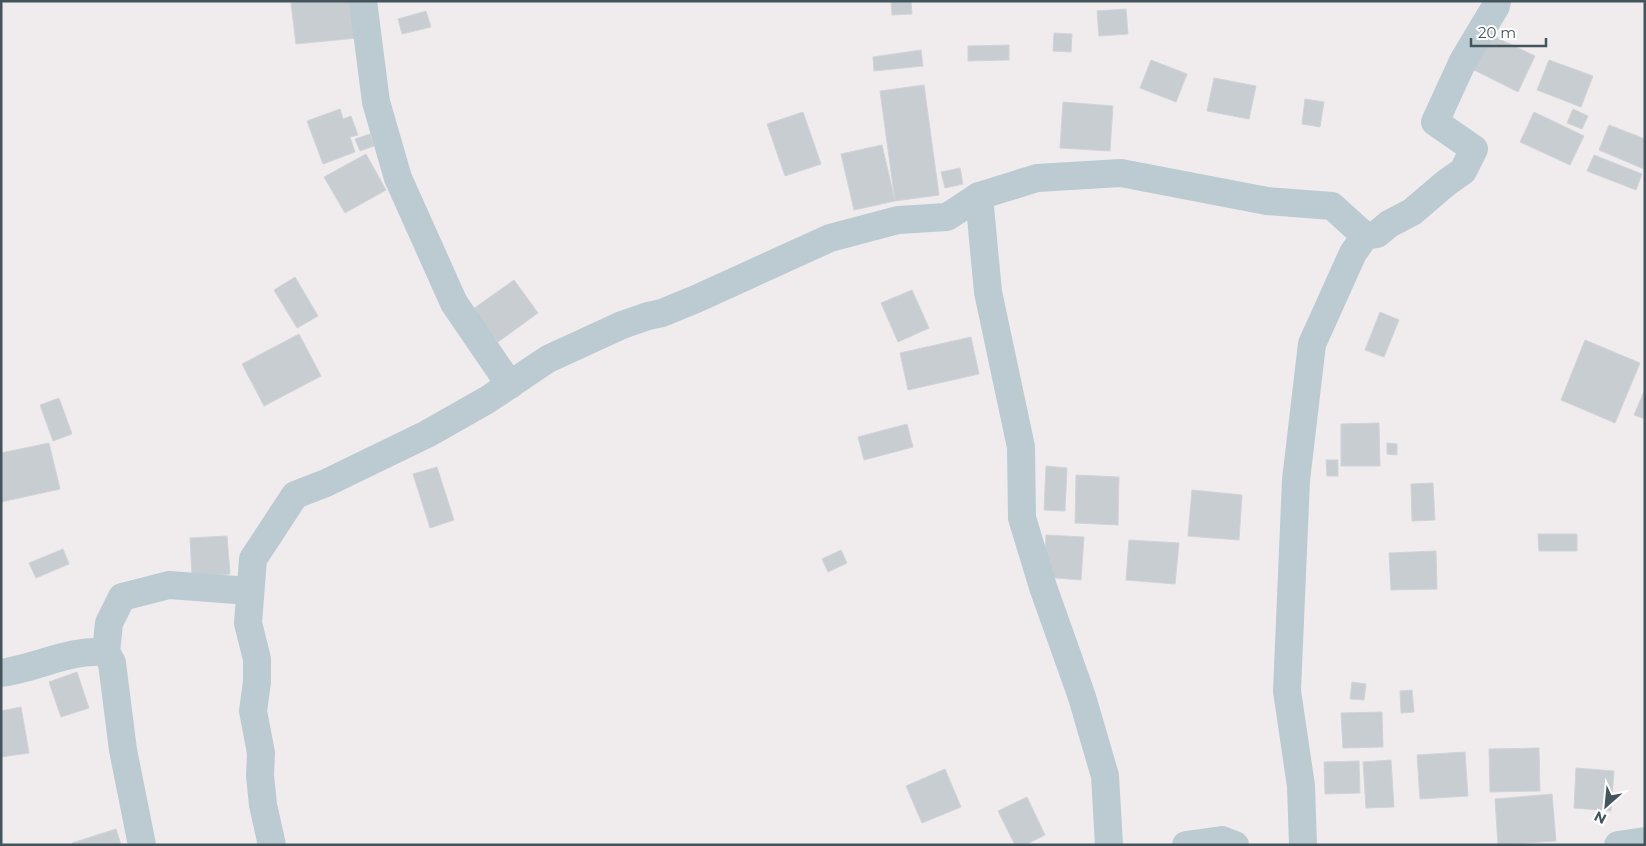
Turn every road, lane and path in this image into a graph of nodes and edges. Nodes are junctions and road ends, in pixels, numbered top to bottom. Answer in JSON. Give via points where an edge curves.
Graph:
{"nodes":[{"id":1,"x":363,"y":1,"type":"edge"},
{"id":2,"x":1497,"y":1,"type":"edge"},
{"id":3,"x":980,"y":196,"type":"junction"},
{"id":4,"x":1365,"y":236,"type":"junction"},
{"id":5,"x":510,"y":385,"type":"junction"},
{"id":6,"x":250,"y":591,"type":"junction"},
{"id":7,"x":106,"y":652,"type":"junction"},
{"id":8,"x":1,"y":673,"type":"edge"},
{"id":9,"x":1645,"y":841,"type":"edge"},
{"id":10,"x":142,"y":845,"type":"edge"},
{"id":11,"x":272,"y":845,"type":"edge"},
{"id":12,"x":1109,"y":845,"type":"edge"},
{"id":13,"x":1186,"y":845,"type":"edge"},
{"id":14,"x":1235,"y":845,"type":"edge"},
{"id":15,"x":1303,"y":845,"type":"edge"},
{"id":16,"x":1618,"y":845,"type":"edge"}],
"edges":[{"from":1,"to":5,"type":"street","via":[[376,102],[398,178],[454,303]]},
{"from":2,"to":4,"type":"street","via":[[1463,61],[1435,122],[1474,149],[1463,171],[1412,212],[1377,234]]},
{"from":3,"to":4,"type":"street","via":[[1037,178],[1121,174],[1268,201],[1332,206]]},
{"from":3,"to":5,"type":"street","via":[[947,216],[898,220],[830,238],[696,299],[622,325],[548,359]]},
{"from":3,"to":12,"type":"street","via":[[988,292],[1021,447],[1022,518],[1082,697],[1104,776]]},
{"from":4,"to":15,"type":"street","via":[[1352,253],[1312,344],[1296,480],[1287,691],[1301,786]]},
{"from":5,"to":6,"type":"street","via":[[428,434],[295,495],[253,559]]},
{"from":6,"to":7,"type":"street","via":[[170,585],[122,597],[108,623]]},
{"from":6,"to":11,"type":"street","via":[[248,623],[258,682],[253,711],[261,752],[263,805]]},
{"from":7,"to":8,"type":"street","via":[[64,656]]},
{"from":7,"to":10,"type":"street","via":[[112,663],[123,750]]},
{"from":9,"to":16,"type":"street"},
{"from":13,"to":14,"type":"street","via":[[1222,840]]}]}
